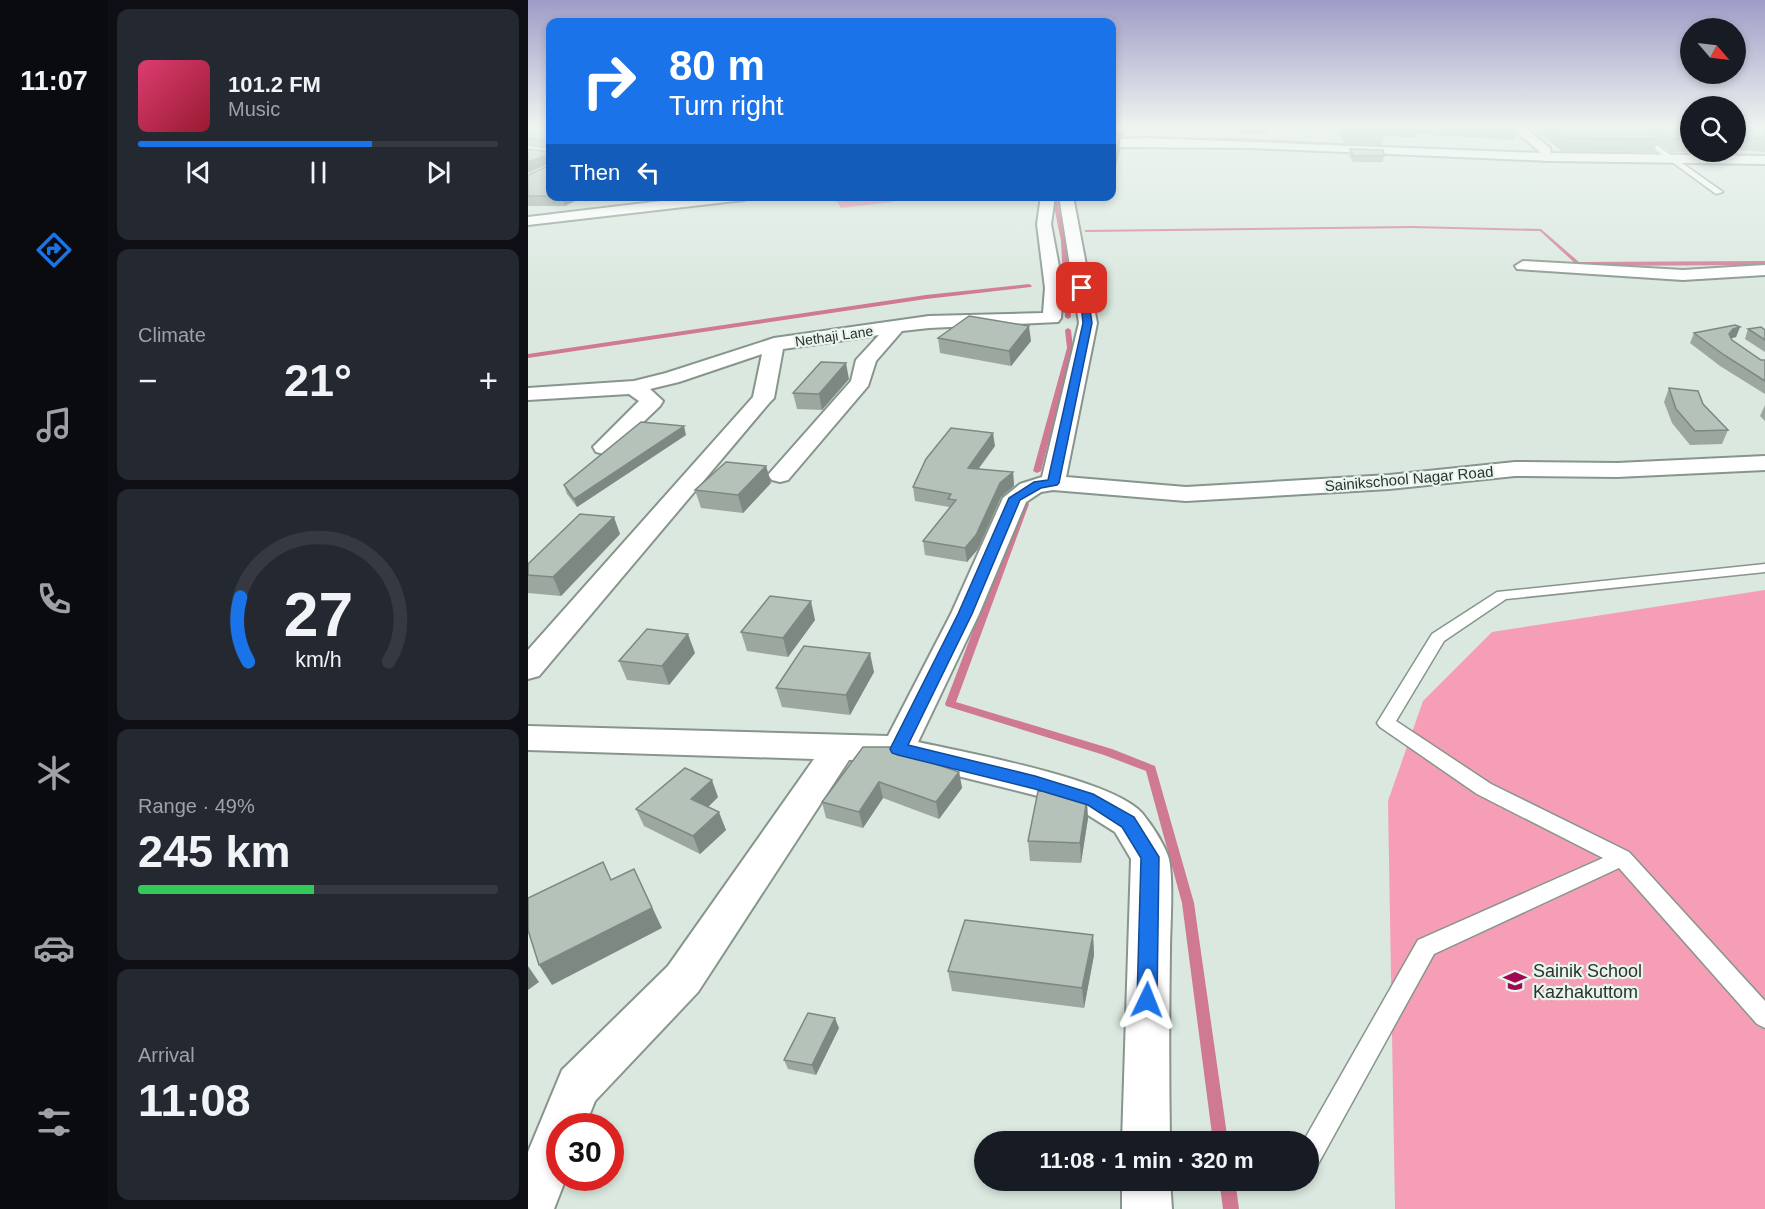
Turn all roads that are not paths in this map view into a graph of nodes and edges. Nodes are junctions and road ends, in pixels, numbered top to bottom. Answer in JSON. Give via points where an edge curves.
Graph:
{"nodes":[{"id":1,"x":1707,"y":183,"type":"edge"},
{"id":2,"x":1719,"y":192,"type":"dead end"},
{"id":3,"x":695,"y":201,"type":"edge"},
{"id":4,"x":1047,"y":201,"type":"edge"},
{"id":5,"x":1067,"y":201,"type":"edge"},
{"id":6,"x":528,"y":221,"type":"edge"},
{"id":7,"x":1523,"y":266,"type":"dead end"},
{"id":8,"x":1765,"y":270,"type":"edge"},
{"id":9,"x":896,"y":327,"type":"junction"},
{"id":10,"x":774,"y":344,"type":"junction"},
{"id":11,"x":634,"y":387,"type":"junction"},
{"id":12,"x":528,"y":394,"type":"edge"},
{"id":13,"x":604,"y":447,"type":"dead end"},
{"id":14,"x":1765,"y":464,"type":"edge"},
{"id":15,"x":780,"y":475,"type":"dead end"},
{"id":16,"x":1053,"y":483,"type":"junction"},
{"id":17,"x":1765,"y":568,"type":"edge"},
{"id":18,"x":528,"y":669,"type":"edge"},
{"id":19,"x":528,"y":738,"type":"edge"},
{"id":20,"x":840,"y":747,"type":"junction"},
{"id":21,"x":898,"y":749,"type":"junction"},
{"id":22,"x":1622,"y":858,"type":"junction"},
{"id":23,"x":1765,"y":1017,"type":"edge"},
{"id":24,"x":567,"y":1113,"type":"edge"},
{"id":25,"x":1146,"y":1131,"type":"edge"},
{"id":26,"x":1319,"y":1137,"type":"edge"},
{"id":27,"x":546,"y":1167,"type":"edge"},
{"id":28,"x":1146,"y":1191,"type":"edge"},
{"id":29,"x":529,"y":1209,"type":"edge"},
{"id":30,"x":1147,"y":1209,"type":"edge"}],
"edges":[{"from":1,"to":2,"type":"lane"},
{"from":3,"to":6,"type":"street"},
{"from":4,"to":9,"type":"street","name":"Nethaji Lane","via":[[1044,224],[1054,288],[1052,318],[929,322]]},
{"from":5,"to":16,"type":"street","via":[[1088,323]]},
{"from":7,"to":8,"type":"street","via":[[1683,275]]},
{"from":9,"to":10,"type":"street","name":"Nethaji Lane"},
{"from":9,"to":15,"type":"street","via":[[866,360],[861,382]]},
{"from":10,"to":11,"type":"street","name":"Nethaji Lane"},
{"from":10,"to":18,"type":"street","via":[[763,398]]},
{"from":11,"to":12,"type":"street","name":"Nethaji Lane"},
{"from":11,"to":13,"type":"street","via":[[652,401]]},
{"from":14,"to":16,"type":"street","name":"Sainikschool Nagar Road","via":[[1617,470],[1515,469],[1389,482],[1186,494]]},
{"from":16,"to":21,"type":"street","via":[[1038,484],[1015,498],[965,614]]},
{"from":17,"to":22,"type":"lane","via":[[1502,594],[1438,638],[1386,723],[1484,789]]},
{"from":19,"to":20,"type":"street"},
{"from":20,"to":21,"type":"street"},
{"from":20,"to":24,"type":"street","via":[[683,979],[578,1086]]},
{"from":21,"to":25,"type":"street","via":[[1093,800],[1128,822],[1150,857]]},
{"from":22,"to":23,"type":"lane"},
{"from":22,"to":26,"type":"lane","via":[[1426,947]]},
{"from":27,"to":29,"type":"street"},
{"from":28,"to":30,"type":"street"}]}
